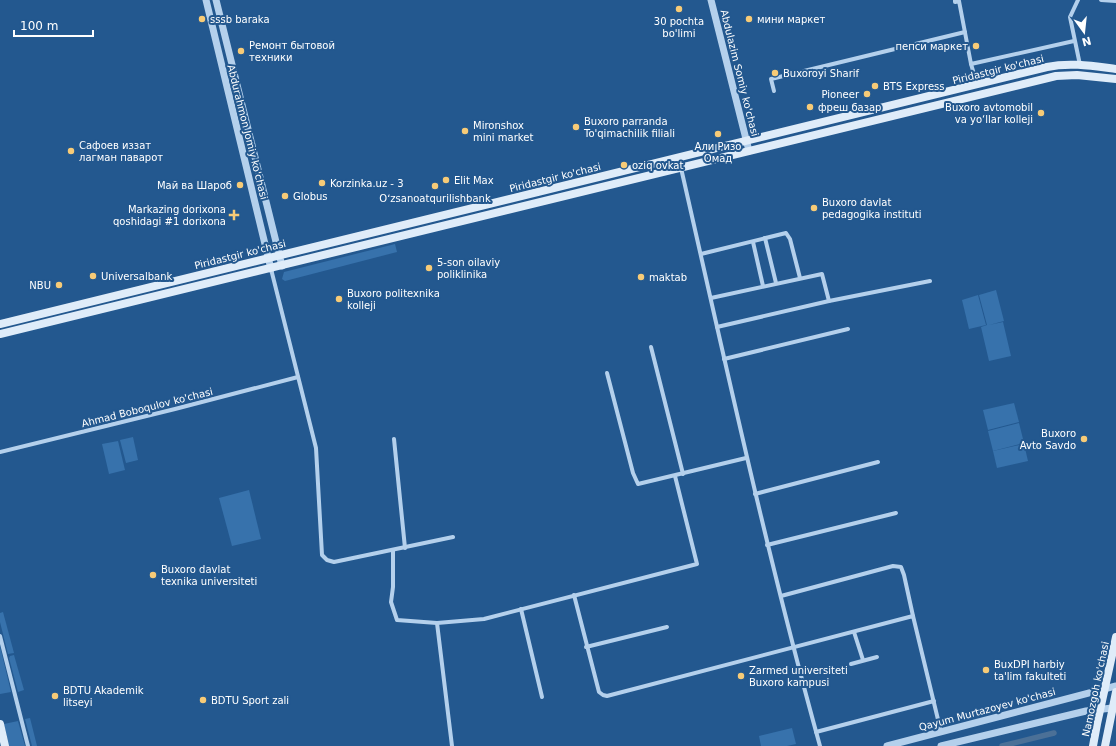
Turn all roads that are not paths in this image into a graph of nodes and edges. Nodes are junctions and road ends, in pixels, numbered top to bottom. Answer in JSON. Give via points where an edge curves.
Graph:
{"nodes":[{"id":1,"x":206,"y":0,"type":"edge"},
{"id":2,"x":216,"y":0,"type":"edge"},
{"id":3,"x":712,"y":0,"type":"edge"},
{"id":4,"x":955,"y":0,"type":"edge"},
{"id":5,"x":1078,"y":0,"type":"edge"},
{"id":6,"x":1101,"y":0,"type":"edge"},
{"id":7,"x":1116,"y":1,"type":"edge"},
{"id":8,"x":965,"y":32,"type":"junction"},
{"id":9,"x":1074,"y":41,"type":"junction"},
{"id":10,"x":971,"y":64,"type":"junction"},
{"id":11,"x":1080,"y":65,"type":"junction"},
{"id":12,"x":1116,"y":69,"type":"edge"},
{"id":13,"x":1116,"y":79,"type":"edge"},
{"id":14,"x":977,"y":84,"type":"junction"},
{"id":15,"x":774,"y":91,"type":"dead end"},
{"id":16,"x":746,"y":140,"type":"junction"},
{"id":17,"x":748,"y":151,"type":"junction"},
{"id":18,"x":681,"y":168,"type":"junction"},
{"id":19,"x":765,"y":238,"type":"junction"},
{"id":20,"x":752,"y":242,"type":"junction"},
{"id":21,"x":701,"y":254,"type":"junction"},
{"id":22,"x":279,"y":255,"type":"junction"},
{"id":23,"x":268,"y":258,"type":"junction"},
{"id":24,"x":282,"y":266,"type":"junction"},
{"id":25,"x":271,"y":268,"type":"junction"},
{"id":26,"x":800,"y":278,"type":"junction"},
{"id":27,"x":930,"y":281,"type":"dead end"},
{"id":28,"x":776,"y":283,"type":"junction"},
{"id":29,"x":763,"y":286,"type":"junction"},
{"id":30,"x":711,"y":298,"type":"junction"},
{"id":31,"x":829,"y":301,"type":"junction"},
{"id":32,"x":0,"y":324,"type":"edge"},
{"id":33,"x":717,"y":327,"type":"junction"},
{"id":34,"x":848,"y":329,"type":"dead end"},
{"id":35,"x":0,"y":334,"type":"edge"},
{"id":36,"x":651,"y":348,"type":"dead end"},
{"id":37,"x":724,"y":359,"type":"junction"},
{"id":38,"x":607,"y":373,"type":"dead end"},
{"id":39,"x":298,"y":377,"type":"junction"},
{"id":40,"x":394,"y":439,"type":"dead end"},
{"id":41,"x":0,"y":452,"type":"edge"},
{"id":42,"x":746,"y":458,"type":"junction"},
{"id":43,"x":878,"y":462,"type":"dead end"},
{"id":44,"x":683,"y":474,"type":"junction"},
{"id":45,"x":675,"y":476,"type":"junction"},
{"id":46,"x":755,"y":494,"type":"junction"},
{"id":47,"x":896,"y":513,"type":"dead end"},
{"id":48,"x":453,"y":537,"type":"dead end"},
{"id":49,"x":767,"y":545,"type":"junction"},
{"id":50,"x":404,"y":548,"type":"junction"},
{"id":51,"x":393,"y":550,"type":"junction"},
{"id":52,"x":574,"y":595,"type":"junction"},
{"id":53,"x":781,"y":596,"type":"junction"},
{"id":54,"x":521,"y":609,"type":"junction"},
{"id":55,"x":913,"y":616,"type":"junction"},
{"id":56,"x":437,"y":623,"type":"junction"},
{"id":57,"x":667,"y":627,"type":"dead end"},
{"id":58,"x":854,"y":632,"type":"junction"},
{"id":59,"x":0,"y":636,"type":"edge"},
{"id":60,"x":1116,"y":636,"type":"edge"},
{"id":61,"x":586,"y":646,"type":"junction"},
{"id":62,"x":794,"y":646,"type":"junction"},
{"id":63,"x":877,"y":657,"type":"dead end"},
{"id":64,"x":863,"y":660,"type":"junction"},
{"id":65,"x":851,"y":664,"type":"dead end"},
{"id":66,"x":1116,"y":686,"type":"edge"},
{"id":67,"x":1105,"y":688,"type":"junction"},
{"id":68,"x":1116,"y":692,"type":"edge"},
{"id":69,"x":542,"y":697,"type":"dead end"},
{"id":70,"x":934,"y":701,"type":"junction"},
{"id":71,"x":1112,"y":708,"type":"junction"},
{"id":72,"x":1100,"y":710,"type":"junction"},
{"id":73,"x":0,"y":724,"type":"edge"},
{"id":74,"x":816,"y":732,"type":"junction"},
{"id":75,"x":941,"y":732,"type":"junction"},
{"id":76,"x":5,"y":746,"type":"edge"},
{"id":77,"x":28,"y":746,"type":"edge"},
{"id":78,"x":452,"y":746,"type":"edge"},
{"id":79,"x":820,"y":746,"type":"edge"},
{"id":80,"x":887,"y":746,"type":"edge"},
{"id":81,"x":941,"y":746,"type":"edge"},
{"id":82,"x":1093,"y":746,"type":"edge"},
{"id":83,"x":1105,"y":746,"type":"edge"}],
"edges":[{"from":1,"to":23,"type":"street","name":"Abdurahmon Jomiy ko'chasi"},
{"from":2,"to":22,"type":"street","name":"Abdurahmon Jomiy ko'chasi"},
{"from":3,"to":16,"type":"street","name":"Abdulazim Somiy ko'chasi"},
{"from":4,"to":8,"type":"street","via":[[959,1]]},
{"from":5,"to":9,"type":"street","via":[[1070,17]]},
{"from":6,"to":7,"type":"street"},
{"from":8,"to":10,"type":"street"},
{"from":8,"to":15,"type":"street","via":[[771,79]]},
{"from":9,"to":10,"type":"street"},
{"from":9,"to":11,"type":"street"},
{"from":10,"to":14,"type":"street"},
{"from":11,"to":12,"type":"main road","name":"Piridastgir ko'chasi"},
{"from":11,"to":14,"type":"main road","name":"Piridastgir ko'chasi","via":[[1055,65]]},
{"from":13,"to":17,"type":"main road","name":"Piridastgir ko'chasi","via":[[1077,75],[1056,76]]},
{"from":14,"to":16,"type":"main road","name":"Piridastgir ko'chasi"},
{"from":16,"to":17,"type":"street","name":"Abdulazim Somiy ko'chasi"},
{"from":16,"to":22,"type":"main road","name":"Piridastgir ko'chasi","via":[[682,158]]},
{"from":17,"to":18,"type":"main road","name":"Piridastgir ko'chasi"},
{"from":18,"to":21,"type":"street"},
{"from":18,"to":24,"type":"main road","name":"Piridastgir ko'chasi"},
{"from":19,"to":20,"type":"street"},
{"from":19,"to":26,"type":"street","via":[[786,233],[789,236]]},
{"from":19,"to":28,"type":"street"},
{"from":20,"to":21,"type":"street"},
{"from":20,"to":29,"type":"street"},
{"from":21,"to":30,"type":"street"},
{"from":22,"to":23,"type":"main road","name":"Piridastgir ko'chasi"},
{"from":22,"to":24,"type":"street","name":"Abdurahmon Jomiy ko'chasi"},
{"from":23,"to":25,"type":"street","name":"Abdurahmon Jomiy ko'chasi"},
{"from":23,"to":32,"type":"main road","name":"Piridastgir ko'chasi"},
{"from":24,"to":25,"type":"main road","name":"Piridastgir ko'chasi"},
{"from":25,"to":35,"type":"main road","name":"Piridastgir ko'chasi"},
{"from":25,"to":39,"type":"street"},
{"from":26,"to":28,"type":"street"},
{"from":26,"to":31,"type":"street","via":[[822,274]]},
{"from":27,"to":31,"type":"street"},
{"from":28,"to":29,"type":"street"},
{"from":29,"to":30,"type":"street"},
{"from":30,"to":33,"type":"street"},
{"from":31,"to":33,"type":"street"},
{"from":33,"to":37,"type":"street"},
{"from":34,"to":37,"type":"street"},
{"from":36,"to":44,"type":"street"},
{"from":37,"to":42,"type":"street"},
{"from":38,"to":45,"type":"street","via":[[638,484]]},
{"from":39,"to":41,"type":"street","name":"Ahmad Boboqulov ko'chasi"},
{"from":39,"to":51,"type":"street","via":[[316,448],[322,555],[334,562]]},
{"from":40,"to":50,"type":"street"},
{"from":42,"to":44,"type":"street"},
{"from":42,"to":46,"type":"street"},
{"from":43,"to":46,"type":"street"},
{"from":44,"to":45,"type":"street"},
{"from":45,"to":52,"type":"street","via":[[697,564]]},
{"from":46,"to":49,"type":"street"},
{"from":47,"to":49,"type":"street"},
{"from":48,"to":50,"type":"street"},
{"from":49,"to":53,"type":"street"},
{"from":50,"to":51,"type":"street"},
{"from":51,"to":56,"type":"street","via":[[391,602],[397,620]]},
{"from":52,"to":54,"type":"street"},
{"from":52,"to":61,"type":"street"},
{"from":53,"to":55,"type":"street","via":[[893,566],[900,567]]},
{"from":53,"to":62,"type":"street"},
{"from":54,"to":56,"type":"street","via":[[484,618]]},
{"from":54,"to":69,"type":"street"},
{"from":55,"to":58,"type":"street"},
{"from":55,"to":70,"type":"street"},
{"from":56,"to":78,"type":"street"},
{"from":57,"to":61,"type":"street"},
{"from":58,"to":62,"type":"street"},
{"from":58,"to":64,"type":"street"},
{"from":59,"to":77,"type":"street"},
{"from":60,"to":67,"type":"main road","name":"Namozgoh ko'chasi"},
{"from":61,"to":62,"type":"street","via":[[599,692],[607,696]]},
{"from":62,"to":74,"type":"street"},
{"from":63,"to":64,"type":"street"},
{"from":64,"to":65,"type":"street"},
{"from":66,"to":67,"type":"street","name":"Qayum Murtazoyev ko'chasi"},
{"from":67,"to":72,"type":"main road","name":"Namozgoh ko'chasi"},
{"from":67,"to":75,"type":"street","name":"Qayum Murtazoyev ko'chasi"},
{"from":68,"to":71,"type":"main road","name":"Namozgoh ko'chasi"},
{"from":70,"to":74,"type":"street"},
{"from":70,"to":75,"type":"street"},
{"from":71,"to":72,"type":"street"},
{"from":71,"to":83,"type":"main road","name":"Namozgoh ko'chasi"},
{"from":72,"to":81,"type":"street","via":[[1086,711]]},
{"from":72,"to":82,"type":"main road","name":"Namozgoh ko'chasi"},
{"from":73,"to":76,"type":"main road"},
{"from":74,"to":79,"type":"street"},
{"from":75,"to":80,"type":"street","name":"Qayum Murtazoyev ko'chasi"}]}
